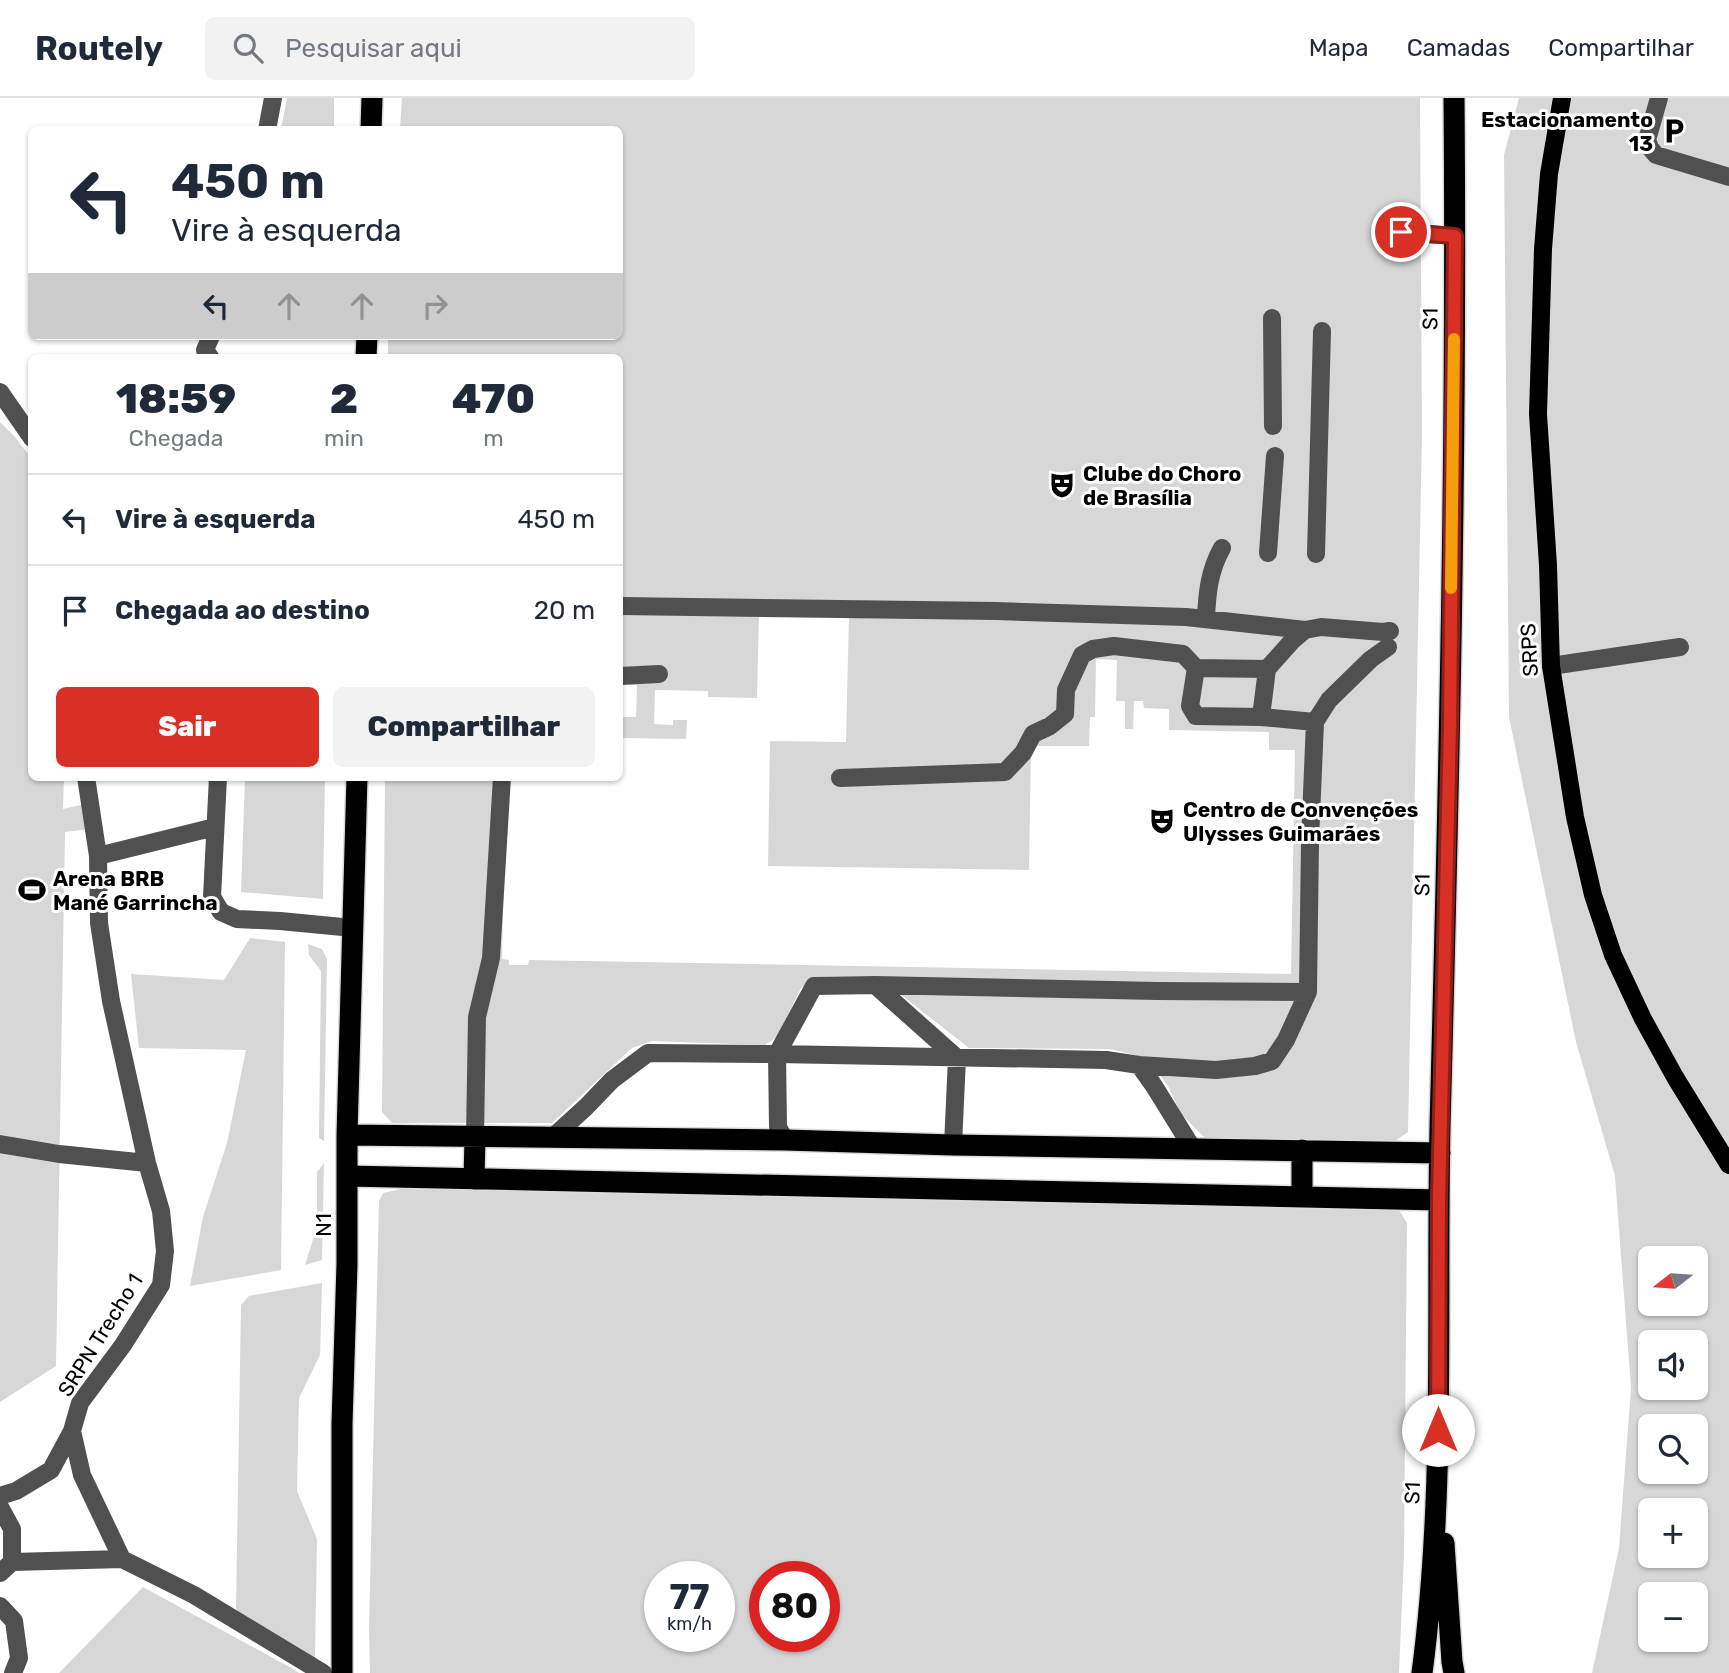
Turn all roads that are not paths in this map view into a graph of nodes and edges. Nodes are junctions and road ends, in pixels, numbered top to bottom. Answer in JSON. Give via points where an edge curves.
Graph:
{"nodes":[{"id":1,"x":272,"y":98,"type":"edge"},
{"id":2,"x":372,"y":98,"type":"edge"},
{"id":3,"x":1562,"y":98,"type":"edge"},
{"id":4,"x":1659,"y":98,"type":"edge"},
{"id":5,"x":1456,"y":104,"type":"edge"},
{"id":6,"x":268,"y":126,"type":"edge"},
{"id":7,"x":371,"y":126,"type":"edge"},
{"id":8,"x":1729,"y":177,"type":"edge"},
{"id":9,"x":1401,"y":232,"type":"dead end"},
{"id":10,"x":1455,"y":236,"type":"junction"},
{"id":11,"x":1272,"y":318,"type":"dead end"},
{"id":12,"x":1322,"y":331,"type":"dead end"},
{"id":13,"x":0,"y":391,"type":"edge"},
{"id":14,"x":1273,"y":426,"type":"dead end"},
{"id":15,"x":28,"y":432,"type":"edge"},
{"id":16,"x":1275,"y":456,"type":"dead end"},
{"id":17,"x":1222,"y":548,"type":"dead end"},
{"id":18,"x":1268,"y":553,"type":"dead end"},
{"id":19,"x":1316,"y":554,"type":"dead end"},
{"id":20,"x":623,"y":606,"type":"edge"},
{"id":21,"x":1206,"y":619,"type":"junction"},
{"id":22,"x":1305,"y":630,"type":"junction"},
{"id":23,"x":1680,"y":648,"type":"dead end"},
{"id":24,"x":1551,"y":666,"type":"junction"},
{"id":25,"x":1196,"y":668,"type":"junction"},
{"id":26,"x":1267,"y":669,"type":"junction"},
{"id":27,"x":659,"y":674,"type":"dead end"},
{"id":28,"x":623,"y":676,"type":"edge"},
{"id":29,"x":1261,"y":717,"type":"junction"},
{"id":30,"x":1315,"y":722,"type":"junction"},
{"id":31,"x":840,"y":778,"type":"dead end"},
{"id":32,"x":87,"y":781,"type":"edge"},
{"id":33,"x":218,"y":781,"type":"edge"},
{"id":34,"x":357,"y":781,"type":"edge"},
{"id":35,"x":502,"y":781,"type":"edge"},
{"id":36,"x":215,"y":827,"type":"junction"},
{"id":37,"x":98,"y":856,"type":"junction"},
{"id":38,"x":353,"y":928,"type":"junction"},
{"id":39,"x":875,"y":985,"type":"junction"},
{"id":40,"x":1308,"y":992,"type":"junction"},
{"id":41,"x":777,"y":1054,"type":"junction"},
{"id":42,"x":957,"y":1058,"type":"junction"},
{"id":43,"x":1139,"y":1065,"type":"junction"},
{"id":44,"x":347,"y":1135,"type":"junction"},
{"id":45,"x":475,"y":1138,"type":"junction"},
{"id":46,"x":552,"y":1138,"type":"junction"},
{"id":47,"x":785,"y":1140,"type":"junction"},
{"id":48,"x":0,"y":1144,"type":"edge"},
{"id":49,"x":953,"y":1145,"type":"junction"},
{"id":50,"x":1193,"y":1149,"type":"junction"},
{"id":51,"x":1302,"y":1150,"type":"junction"},
{"id":52,"x":1440,"y":1153,"type":"junction"},
{"id":53,"x":147,"y":1163,"type":"junction"},
{"id":54,"x":1729,"y":1165,"type":"edge"},
{"id":55,"x":348,"y":1176,"type":"junction"},
{"id":56,"x":474,"y":1179,"type":"junction"},
{"id":57,"x":1302,"y":1197,"type":"junction"},
{"id":58,"x":1439,"y":1200,"type":"junction"},
{"id":59,"x":72,"y":1431,"type":"junction"},
{"id":60,"x":1438,"y":1457,"type":"junction"},
{"id":61,"x":0,"y":1496,"type":"edge"},
{"id":62,"x":0,"y":1507,"type":"edge"},
{"id":63,"x":122,"y":1559,"type":"junction"},
{"id":64,"x":6,"y":1568,"type":"edge"},
{"id":65,"x":0,"y":1606,"type":"edge"},
{"id":66,"x":0,"y":1661,"type":"edge"},
{"id":67,"x":16,"y":1666,"type":"edge"},
{"id":68,"x":323,"y":1673,"type":"edge"},
{"id":69,"x":342,"y":1673,"type":"edge"},
{"id":70,"x":1422,"y":1673,"type":"edge"},
{"id":71,"x":1454,"y":1673,"type":"edge"}],
"edges":[{"from":1,"to":6,"type":"lane"},
{"from":2,"to":7,"type":"highway"},
{"from":3,"to":24,"type":"main road","name":"SRPS","via":[[1543,249],[1538,414]]},
{"from":4,"to":8,"type":"lane","via":[[1647,140],[1656,155]]},
{"from":5,"to":10,"type":"highway","name":"S1"},
{"from":9,"to":10,"type":"lane"},
{"from":10,"to":52,"type":"highway","name":"S1"},
{"from":11,"to":14,"type":"lane"},
{"from":12,"to":19,"type":"lane"},
{"from":13,"to":15,"type":"lane"},
{"from":16,"to":18,"type":"lane"},
{"from":17,"to":21,"type":"lane","via":[[1208,584]]},
{"from":20,"to":21,"type":"lane"},
{"from":21,"to":22,"type":"lane"},
{"from":22,"to":26,"type":"lane"},
{"from":22,"to":30,"type":"lane","via":[[1383,632],[1389,639],[1329,700]]},
{"from":23,"to":24,"type":"lane"},
{"from":24,"to":54,"type":"main road","name":"SRPS","via":[[1575,817],[1613,955],[1643,1019]]},
{"from":25,"to":26,"type":"lane"},
{"from":25,"to":29,"type":"lane","via":[[1190,706],[1196,716]]},
{"from":25,"to":31,"type":"lane","via":[[1183,654],[1114,646],[1093,649],[1082,655],[1066,690],[1065,714],[1033,734],[1005,772]]},
{"from":26,"to":29,"type":"lane"},
{"from":27,"to":28,"type":"lane"},
{"from":29,"to":30,"type":"lane"},
{"from":30,"to":40,"type":"lane"},
{"from":32,"to":37,"type":"lane","name":"SRPN Trecho 1"},
{"from":33,"to":36,"type":"lane"},
{"from":34,"to":38,"type":"highway","name":"N1"},
{"from":35,"to":45,"type":"lane","via":[[491,958],[477,1017]]},
{"from":36,"to":37,"type":"lane"},
{"from":36,"to":38,"type":"lane","via":[[212,897],[221,912],[237,919]]},
{"from":37,"to":53,"type":"lane","name":"SRPN Trecho 1","via":[[99,923],[111,1001]]},
{"from":38,"to":44,"type":"highway","name":"N1"},
{"from":39,"to":40,"type":"lane"},
{"from":39,"to":41,"type":"lane","via":[[814,986]]},
{"from":39,"to":42,"type":"lane"},
{"from":40,"to":43,"type":"lane","via":[[1272,1061],[1216,1070]]},
{"from":41,"to":42,"type":"lane"},
{"from":41,"to":46,"type":"lane","via":[[648,1053],[612,1080]]},
{"from":41,"to":47,"type":"lane","via":[[778,1127]]},
{"from":42,"to":43,"type":"lane","via":[[1106,1060]]},
{"from":42,"to":49,"type":"lane"},
{"from":43,"to":50,"type":"lane"},
{"from":44,"to":45,"type":"highway"},
{"from":44,"to":55,"type":"highway","name":"N1"},
{"from":45,"to":46,"type":"highway"},
{"from":45,"to":56,"type":"highway"},
{"from":46,"to":47,"type":"highway"},
{"from":47,"to":49,"type":"highway"},
{"from":48,"to":53,"type":"lane"},
{"from":49,"to":50,"type":"highway"},
{"from":50,"to":51,"type":"highway"},
{"from":51,"to":52,"type":"highway"},
{"from":51,"to":57,"type":"highway"},
{"from":52,"to":58,"type":"highway","name":"S1"},
{"from":53,"to":59,"type":"lane","name":"SRPN Trecho 1","via":[[165,1251],[161,1285],[80,1403]]},
{"from":55,"to":56,"type":"highway"},
{"from":55,"to":69,"type":"highway","name":"N1"},
{"from":56,"to":57,"type":"highway"},
{"from":57,"to":58,"type":"highway"},
{"from":58,"to":60,"type":"highway","name":"S1"},
{"from":59,"to":61,"type":"lane","name":"SRPN Trecho 1","via":[[51,1470]]},
{"from":59,"to":63,"type":"lane","via":[[82,1475]]},
{"from":60,"to":70,"type":"highway","name":"S1"},
{"from":60,"to":71,"type":"highway"},
{"from":62,"to":64,"type":"lane","via":[[12,1529]]},
{"from":63,"to":64,"type":"lane"},
{"from":63,"to":68,"type":"lane","via":[[194,1595]]},
{"from":65,"to":67,"type":"lane","via":[[14,1620]]},
{"from":66,"to":67,"type":"lane"}]}
